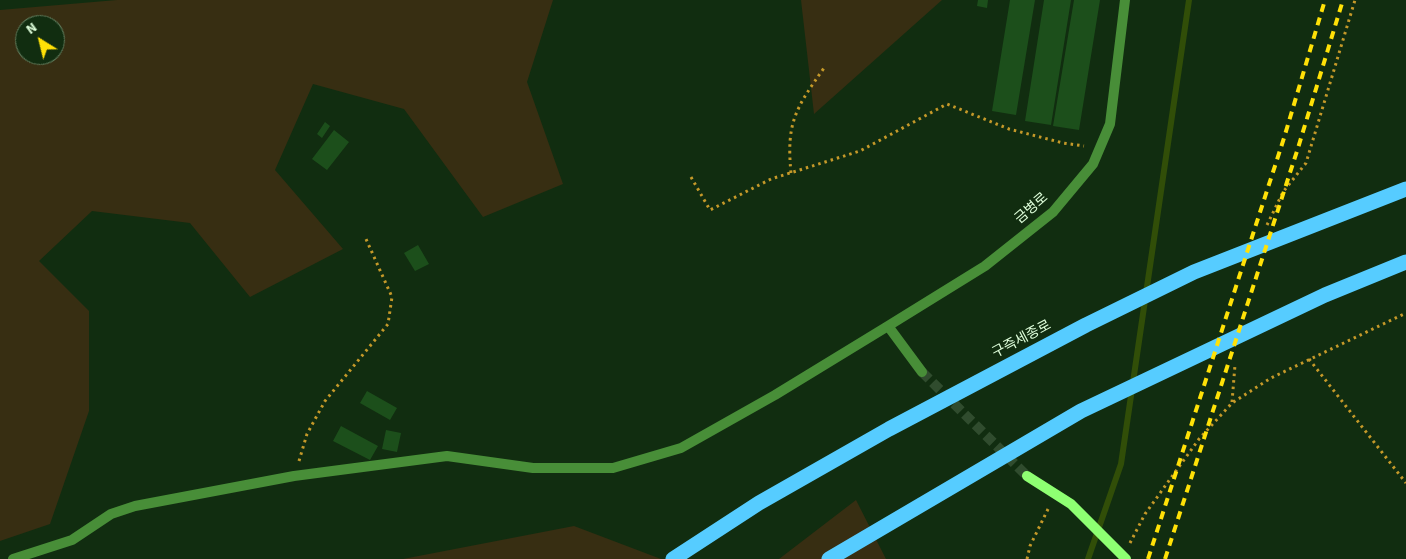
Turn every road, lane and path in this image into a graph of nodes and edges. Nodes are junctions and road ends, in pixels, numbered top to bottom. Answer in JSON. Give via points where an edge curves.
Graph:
{"nodes":[{"id":1,"x":1125,"y":0,"type":"edge"},
{"id":2,"x":1355,"y":0,"type":"edge"},
{"id":3,"x":824,"y":68,"type":"dead end"},
{"id":4,"x":1100,"y":148,"type":"junction"},
{"id":5,"x":791,"y":172,"type":"junction"},
{"id":6,"x":691,"y":177,"type":"dead end"},
{"id":7,"x":1406,"y":189,"type":"edge"},
{"id":8,"x":1267,"y":225,"type":"dead end"},
{"id":9,"x":366,"y":239,"type":"dead end"},
{"id":10,"x":1406,"y":262,"type":"edge"},
{"id":11,"x":1406,"y":313,"type":"edge"},
{"id":12,"x":888,"y":326,"type":"junction"},
{"id":13,"x":1309,"y":358,"type":"junction"},
{"id":14,"x":1235,"y":365,"type":"dead end"},
{"id":15,"x":922,"y":372,"type":"tunnel mouth"},
{"id":16,"x":1232,"y":403,"type":"junction"},
{"id":17,"x":294,"y":476,"type":"junction"},
{"id":18,"x":1027,"y":476,"type":"tunnel mouth"},
{"id":19,"x":1406,"y":483,"type":"edge"},
{"id":20,"x":1056,"y":494,"type":"junction"},
{"id":21,"x":1125,"y":558,"type":"edge"},
{"id":22,"x":13,"y":559,"type":"edge"},
{"id":23,"x":673,"y":559,"type":"edge"},
{"id":24,"x":829,"y":559,"type":"edge"},
{"id":25,"x":1027,"y":559,"type":"edge"}],
"edges":[{"from":1,"to":4,"type":"street","name":"금병로","via":[[1110,124]]},
{"from":2,"to":8,"type":"path","via":[[1306,163],[1283,192]]},
{"from":3,"to":5,"type":"path","via":[[796,109],[789,147]]},
{"from":4,"to":5,"type":"path","via":[[1062,143],[1009,129],[947,104],[860,151]]},
{"from":4,"to":12,"type":"street","name":"금병로","via":[[1093,164],[1053,212],[985,266]]},
{"from":5,"to":6,"type":"path","via":[[710,210]]},
{"from":7,"to":23,"type":"highway","name":"구즉세종로","via":[[1194,272],[1086,325],[880,434],[759,504]]},
{"from":9,"to":17,"type":"path","via":[[392,298],[388,324],[325,401],[307,434]]},
{"from":10,"to":24,"type":"highway","via":[[1325,294],[1081,411]]},
{"from":11,"to":13,"type":"path"},
{"from":12,"to":15,"type":"street"},
{"from":12,"to":17,"type":"street","name":"금병로","via":[[681,448],[613,468],[533,468],[447,456]]},
{"from":13,"to":16,"type":"path"},
{"from":13,"to":19,"type":"path"},
{"from":14,"to":16,"type":"path"},
{"from":16,"to":21,"type":"path","via":[[1199,439],[1144,514]]},
{"from":17,"to":22,"type":"street","name":"금병로","via":[[135,506],[111,514],[72,540]]},
{"from":18,"to":20,"type":"street"},
{"from":20,"to":21,"type":"street","via":[[1071,504]]},
{"from":20,"to":25,"type":"path","via":[[1030,546]]}]}
